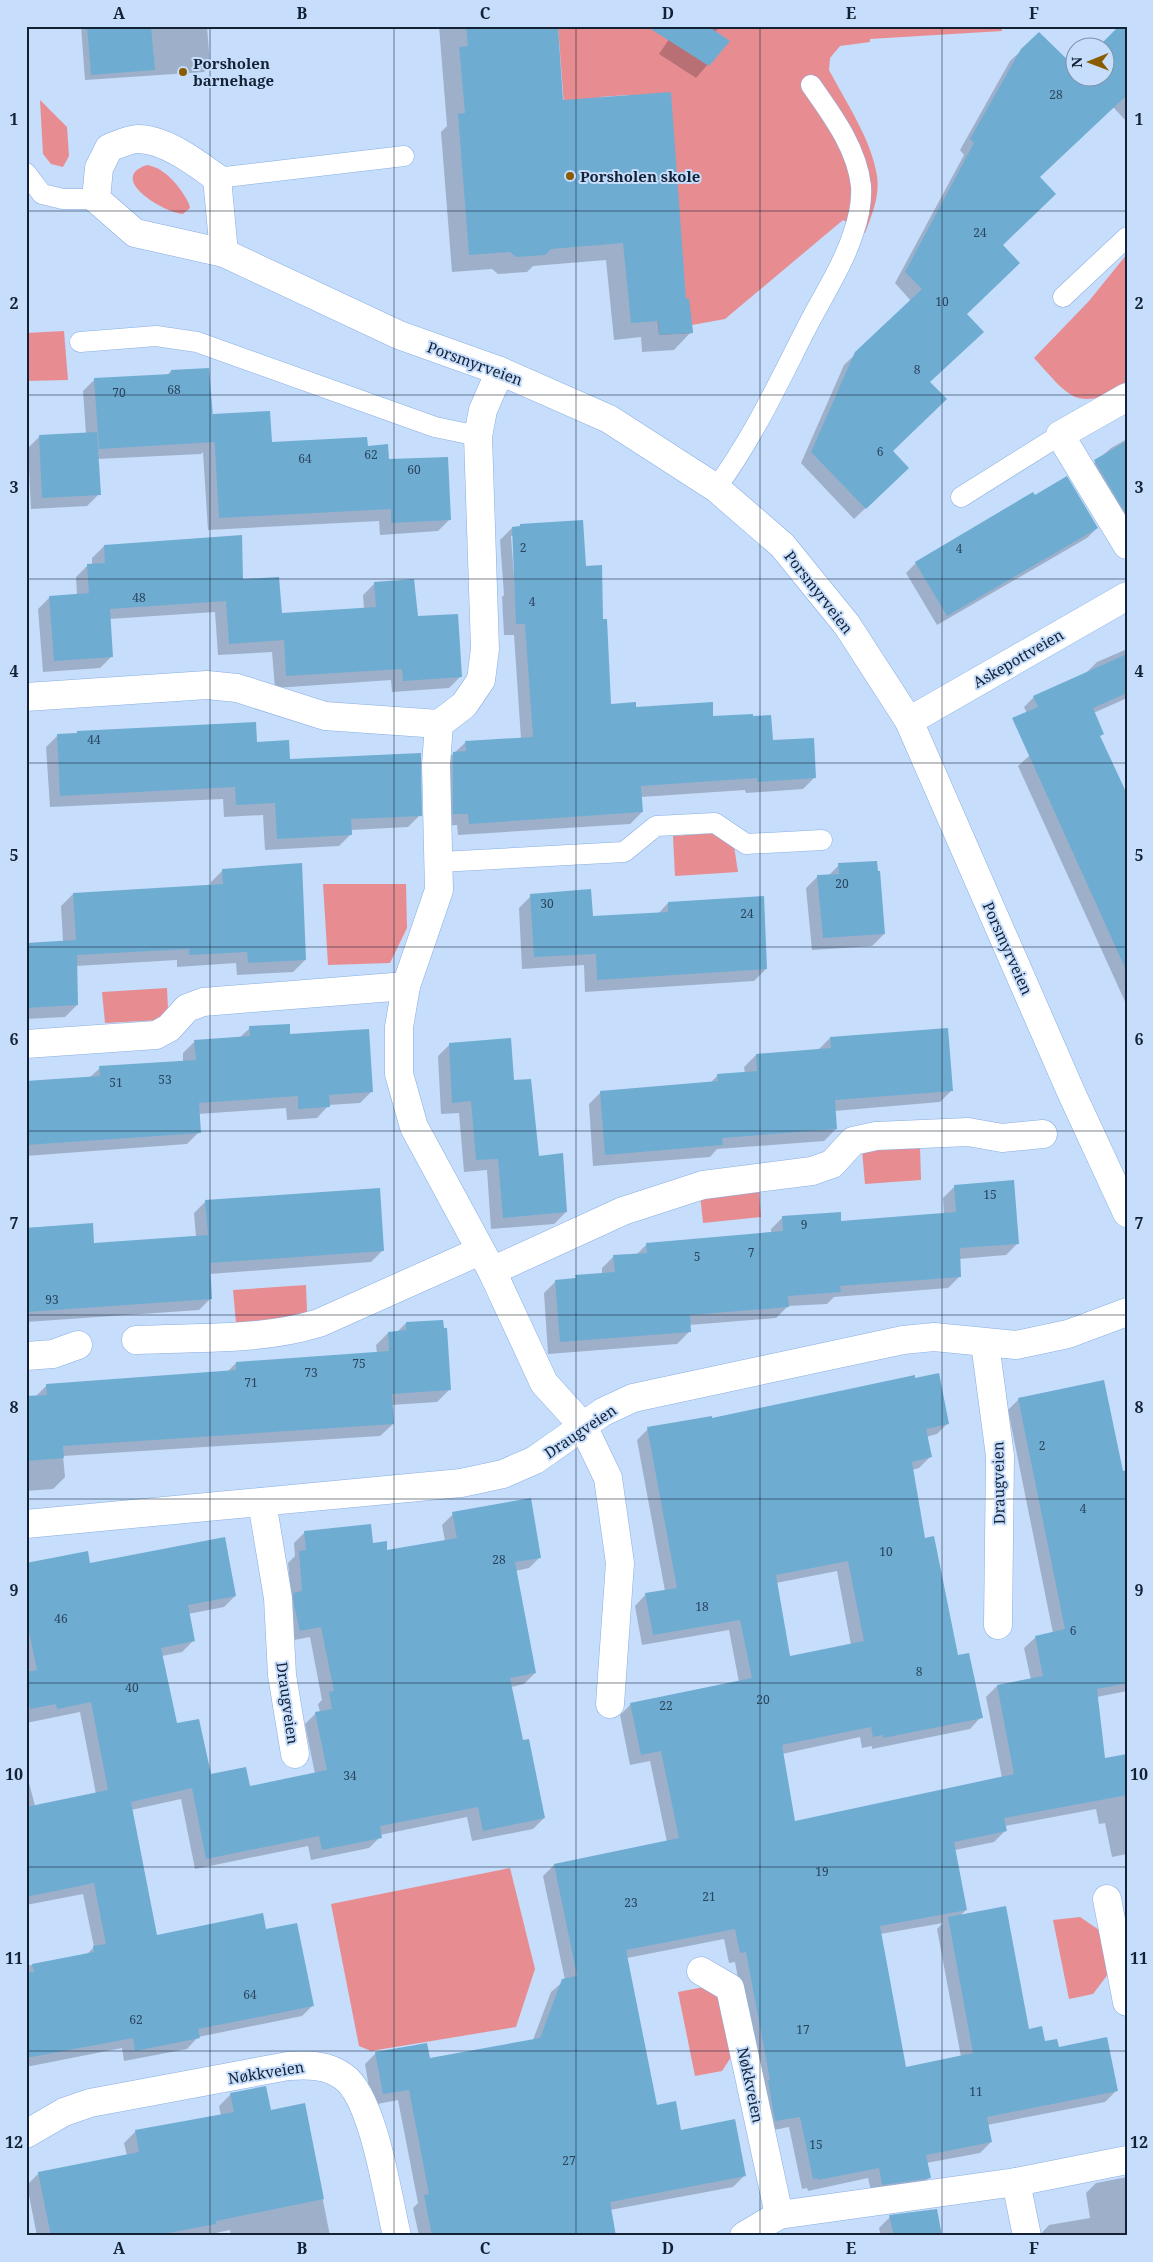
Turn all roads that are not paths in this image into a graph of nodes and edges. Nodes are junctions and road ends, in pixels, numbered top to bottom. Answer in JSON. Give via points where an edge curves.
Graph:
{"nodes":[{"id":1,"x":812,"y":84,"type":"dead end"},
{"id":2,"x":404,"y":156,"type":"dead end"},
{"id":3,"x":26,"y":173,"type":"edge"},
{"id":4,"x":217,"y":178,"type":"junction"},
{"id":5,"x":96,"y":199,"type":"junction"},
{"id":6,"x":1127,"y":237,"type":"edge"},
{"id":7,"x":224,"y":253,"type":"junction"},
{"id":8,"x":1063,"y":297,"type":"dead end"},
{"id":9,"x":80,"y":342,"type":"dead end"},
{"id":10,"x":500,"y":371,"type":"junction"},
{"id":11,"x":1127,"y":397,"type":"edge"},
{"id":12,"x":1060,"y":435,"type":"junction"},
{"id":13,"x":478,"y":436,"type":"junction"},
{"id":14,"x":716,"y":488,"type":"junction"},
{"id":15,"x":961,"y":497,"type":"dead end"},
{"id":16,"x":1127,"y":545,"type":"edge"},
{"id":17,"x":1127,"y":596,"type":"edge"},
{"id":18,"x":26,"y":697,"type":"edge"},
{"id":19,"x":909,"y":721,"type":"junction"},
{"id":20,"x":439,"y":724,"type":"junction"},
{"id":21,"x":822,"y":840,"type":"dead end"},
{"id":22,"x":440,"y":862,"type":"junction"},
{"id":23,"x":406,"y":986,"type":"junction"},
{"id":24,"x":26,"y":1044,"type":"edge"},
{"id":25,"x":1043,"y":1134,"type":"dead end"},
{"id":26,"x":1127,"y":1212,"type":"edge"},
{"id":27,"x":486,"y":1261,"type":"junction"},
{"id":28,"x":1127,"y":1312,"type":"edge"},
{"id":29,"x":136,"y":1340,"type":"dead end"},
{"id":30,"x":985,"y":1343,"type":"junction"},
{"id":31,"x":78,"y":1345,"type":"dead end"},
{"id":32,"x":26,"y":1356,"type":"edge"},
{"id":33,"x":583,"y":1426,"type":"junction"},
{"id":34,"x":262,"y":1502,"type":"junction"},
{"id":35,"x":26,"y":1524,"type":"edge"},
{"id":36,"x":998,"y":1625,"type":"dead end"},
{"id":37,"x":610,"y":1704,"type":"dead end"},
{"id":38,"x":295,"y":1754,"type":"dead end"},
{"id":39,"x":1107,"y":1899,"type":"dead end"},
{"id":40,"x":701,"y":1971,"type":"dead end"},
{"id":41,"x":1127,"y":2002,"type":"edge"},
{"id":42,"x":26,"y":2134,"type":"edge"},
{"id":43,"x":1127,"y":2160,"type":"edge"},
{"id":44,"x":1016,"y":2182,"type":"junction"},
{"id":45,"x":779,"y":2215,"type":"junction"},
{"id":46,"x":397,"y":2236,"type":"edge"},
{"id":47,"x":744,"y":2236,"type":"edge"},
{"id":48,"x":1027,"y":2236,"type":"edge"}],
"edges":[{"from":1,"to":14,"type":"lane","via":[[857,164],[861,188],[858,221],[756,426]]},
{"from":2,"to":4,"type":"lane"},
{"from":3,"to":5,"type":"lane","via":[[42,194],[63,199]]},
{"from":4,"to":5,"type":"street","via":[[169,146],[138,138],[109,148],[99,168]]},
{"from":4,"to":7,"type":"street"},
{"from":5,"to":7,"type":"street","name":"Porsmyrveien","via":[[135,233]]},
{"from":6,"to":8,"type":"lane"},
{"from":7,"to":10,"type":"street","name":"Porsmyrveien","via":[[399,334]]},
{"from":9,"to":13,"type":"lane","via":[[156,336],[197,342],[435,427]]},
{"from":10,"to":13,"type":"street","via":[[483,410]]},
{"from":10,"to":14,"type":"street","name":"Porsmyrveien","via":[[609,419]]},
{"from":11,"to":12,"type":"street"},
{"from":12,"to":15,"type":"lane"},
{"from":12,"to":16,"type":"street"},
{"from":13,"to":20,"type":"street","via":[[485,649],[481,680],[464,705]]},
{"from":14,"to":19,"type":"street","name":"Porsmyrveien","via":[[782,545],[847,625]]},
{"from":17,"to":19,"type":"street","name":"Askepottveien"},
{"from":18,"to":20,"type":"street","via":[[207,685],[237,688],[325,716]]},
{"from":19,"to":26,"type":"street","name":"Porsmyrveien","via":[[1070,1092]]},
{"from":20,"to":22,"type":"street","via":[[436,765]]},
{"from":21,"to":22,"type":"lane","via":[[746,844],[715,823],[656,826],[624,852]]},
{"from":22,"to":23,"type":"street","via":[[439,890]]},
{"from":23,"to":24,"type":"street","via":[[203,1002],[187,1008],[168,1028],[156,1035]]},
{"from":23,"to":27,"type":"street","via":[[399,1027],[399,1074],[414,1127]]},
{"from":25,"to":27,"type":"street","via":[[1002,1138],[968,1132],[876,1136],[854,1141],[832,1164],[812,1171],[704,1185],[623,1210]]},
{"from":27,"to":29,"type":"street","via":[[296,1330]]},
{"from":27,"to":33,"type":"street","via":[[544,1383]]},
{"from":28,"to":30,"type":"street","name":"Draugveien","via":[[1068,1334],[1016,1345]]},
{"from":30,"to":33,"type":"street","name":"Draugveien","via":[[934,1337],[903,1340],[633,1398]]},
{"from":30,"to":36,"type":"street","name":"Draugveien","via":[[1000,1456]]},
{"from":31,"to":32,"type":"street","via":[[53,1354]]},
{"from":33,"to":34,"type":"street","name":"Draugveien","via":[[535,1460],[503,1474],[461,1483]]},
{"from":33,"to":37,"type":"street","via":[[608,1478],[620,1563]]},
{"from":34,"to":35,"type":"street","name":"Draugveien"},
{"from":34,"to":38,"type":"street","name":"Draugveien","via":[[278,1598],[282,1674]]},
{"from":39,"to":41,"type":"street"},
{"from":40,"to":45,"type":"street","name":"Nøkkveien","via":[[730,1988]]},
{"from":42,"to":46,"type":"street","name":"Nøkkveien","via":[[64,2112],[90,2103],[288,2066],[312,2065],[329,2069],[345,2078],[359,2095],[373,2131]]},
{"from":43,"to":44,"type":"street"},
{"from":44,"to":45,"type":"street"},
{"from":44,"to":48,"type":"street"},
{"from":45,"to":47,"type":"street"}]}
